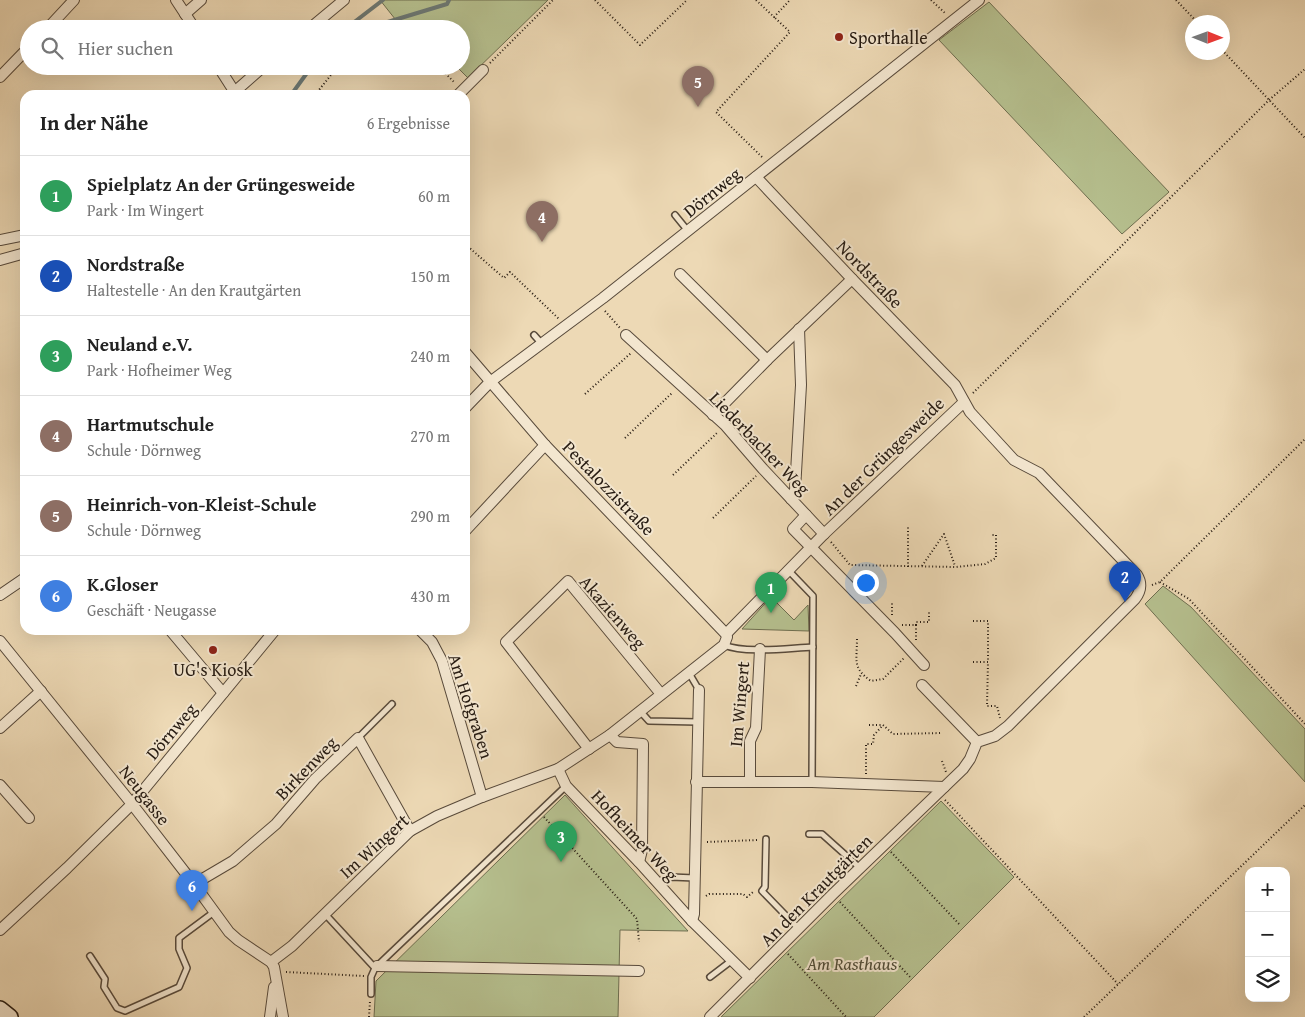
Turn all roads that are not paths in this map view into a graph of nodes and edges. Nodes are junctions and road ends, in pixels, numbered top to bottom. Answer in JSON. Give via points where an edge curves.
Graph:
{"nodes":[{"id":1,"x":74,"y":0,"type":"edge"},
{"id":2,"x":176,"y":0,"type":"edge"},
{"id":3,"x":201,"y":0,"type":"edge"},
{"id":4,"x":344,"y":0,"type":"edge"},
{"id":5,"x":979,"y":0,"type":"edge"},
{"id":6,"x":185,"y":14,"type":"junction"},
{"id":7,"x":55,"y":20,"type":"edge"},
{"id":8,"x":189,"y":20,"type":"edge"},
{"id":9,"x":320,"y":20,"type":"edge"},
{"id":10,"x":20,"y":56,"type":"edge"},
{"id":11,"x":483,"y":70,"type":"road end"},
{"id":12,"x":223,"y":75,"type":"edge"},
{"id":13,"x":253,"y":75,"type":"edge"},
{"id":14,"x":0,"y":77,"type":"edge"},
{"id":15,"x":230,"y":90,"type":"edge"},
{"id":16,"x":236,"y":90,"type":"edge"},
{"id":17,"x":463,"y":90,"type":"edge"},
{"id":18,"x":756,"y":177,"type":"junction"},
{"id":19,"x":675,"y":215,"type":"dead end"},
{"id":20,"x":688,"y":231,"type":"junction"},
{"id":21,"x":20,"y":235,"type":"edge"},
{"id":22,"x":0,"y":240,"type":"edge"},
{"id":23,"x":20,"y":254,"type":"edge"},
{"id":24,"x":0,"y":260,"type":"edge"},
{"id":25,"x":680,"y":274,"type":"dead end"},
{"id":26,"x":852,"y":279,"type":"junction"},
{"id":27,"x":800,"y":329,"type":"junction"},
{"id":28,"x":534,"y":335,"type":"dead end"},
{"id":29,"x":626,"y":335,"type":"road end"},
{"id":30,"x":542,"y":344,"type":"junction"},
{"id":31,"x":470,"y":358,"type":"edge"},
{"id":32,"x":766,"y":360,"type":"junction"},
{"id":33,"x":490,"y":382,"type":"junction"},
{"id":34,"x":964,"y":402,"type":"junction"},
{"id":35,"x":470,"y":403,"type":"edge"},
{"id":36,"x":713,"y":415,"type":"junction"},
{"id":37,"x":545,"y":445,"type":"junction"},
{"id":38,"x":792,"y":499,"type":"junction"},
{"id":39,"x":806,"y":515,"type":"junction"},
{"id":40,"x":470,"y":526,"type":"edge"},
{"id":41,"x":824,"y":534,"type":"junction"},
{"id":42,"x":812,"y":548,"type":"junction"},
{"id":43,"x":789,"y":571,"type":"junction"},
{"id":44,"x":20,"y":581,"type":"edge"},
{"id":45,"x":0,"y":595,"type":"edge"},
{"id":46,"x":726,"y":634,"type":"junction"},
{"id":47,"x":174,"y":635,"type":"edge"},
{"id":48,"x":271,"y":635,"type":"edge"},
{"id":49,"x":425,"y":635,"type":"edge"},
{"id":50,"x":0,"y":640,"type":"edge"},
{"id":51,"x":724,"y":645,"type":"junction"},
{"id":52,"x":813,"y":648,"type":"junction"},
{"id":53,"x":760,"y":649,"type":"junction"},
{"id":54,"x":924,"y":666,"type":"dead end"},
{"id":55,"x":689,"y":673,"type":"junction"},
{"id":56,"x":922,"y":685,"type":"dead end"},
{"id":57,"x":701,"y":689,"type":"joint"},
{"id":58,"x":41,"y":691,"type":"junction"},
{"id":59,"x":223,"y":693,"type":"junction"},
{"id":60,"x":662,"y":694,"type":"junction"},
{"id":61,"x":392,"y":704,"type":"dead end"},
{"id":62,"x":639,"y":711,"type":"junction"},
{"id":63,"x":698,"y":722,"type":"junction"},
{"id":64,"x":0,"y":728,"type":"edge"},
{"id":65,"x":610,"y":735,"type":"junction"},
{"id":66,"x":358,"y":738,"type":"junction"},
{"id":67,"x":977,"y":742,"type":"junction"},
{"id":68,"x":589,"y":749,"type":"junction"},
{"id":69,"x":558,"y":769,"type":"junction"},
{"id":70,"x":696,"y":782,"type":"junction"},
{"id":71,"x":750,"y":782,"type":"junction"},
{"id":72,"x":812,"y":782,"type":"junction"},
{"id":73,"x":0,"y":785,"type":"edge"},
{"id":74,"x":566,"y":786,"type":"junction"},
{"id":75,"x":941,"y":789,"type":"junction"},
{"id":76,"x":482,"y":797,"type":"junction"},
{"id":77,"x":132,"y":804,"type":"junction"},
{"id":78,"x":29,"y":818,"type":"dead end"},
{"id":79,"x":410,"y":831,"type":"junction"},
{"id":80,"x":809,"y":834,"type":"dead end"},
{"id":81,"x":766,"y":839,"type":"road end"},
{"id":82,"x":639,"y":862,"type":"junction"},
{"id":83,"x":860,"y":868,"type":"junction"},
{"id":84,"x":694,"y":878,"type":"junction"},
{"id":85,"x":657,"y":882,"type":"junction"},
{"id":86,"x":194,"y":884,"type":"junction"},
{"id":87,"x":214,"y":911,"type":"junction"},
{"id":88,"x":325,"y":914,"type":"junction"},
{"id":89,"x":692,"y":921,"type":"junction"},
{"id":90,"x":798,"y":929,"type":"junction"},
{"id":91,"x":0,"y":930,"type":"edge"},
{"id":92,"x":90,"y":956,"type":"dead end"},
{"id":93,"x":731,"y":961,"type":"junction"},
{"id":94,"x":376,"y":967,"type":"junction"},
{"id":95,"x":274,"y":970,"type":"junction"},
{"id":96,"x":639,"y":971,"type":"dead end"},
{"id":97,"x":710,"y":977,"type":"dead end"},
{"id":98,"x":750,"y":978,"type":"junction"},
{"id":99,"x":370,"y":994,"type":"road end"},
{"id":100,"x":0,"y":1009,"type":"edge"},
{"id":101,"x":10,"y":1017,"type":"edge"},
{"id":102,"x":271,"y":1017,"type":"edge"},
{"id":103,"x":283,"y":1017,"type":"edge"},
{"id":104,"x":710,"y":1017,"type":"edge"}],
"edges":[{"from":1,"to":7,"type":"street"},
{"from":2,"to":6,"type":"street"},
{"from":3,"to":6,"type":"street"},
{"from":4,"to":9,"type":"street"},
{"from":5,"to":18,"type":"street","name":"Dörnweg"},
{"from":6,"to":8,"type":"street"},
{"from":10,"to":14,"type":"street"},
{"from":11,"to":17,"type":"street"},
{"from":12,"to":15,"type":"street"},
{"from":13,"to":16,"type":"street"},
{"from":18,"to":20,"type":"street","name":"Dörnweg"},
{"from":18,"to":26,"type":"street","name":"Nordstraße"},
{"from":19,"to":20,"type":"lane"},
{"from":20,"to":30,"type":"street","name":"Dörnweg"},
{"from":21,"to":22,"type":"street"},
{"from":23,"to":24,"type":"street"},
{"from":25,"to":32,"type":"street"},
{"from":26,"to":27,"type":"street"},
{"from":26,"to":34,"type":"street","name":"Nordstraße","via":[[955,385]]},
{"from":27,"to":32,"type":"street"},
{"from":27,"to":38,"type":"street","via":[[796,490]]},
{"from":28,"to":30,"type":"lane"},
{"from":29,"to":36,"type":"street","name":"Liederbacher Weg"},
{"from":30,"to":33,"type":"street","name":"Dörnweg"},
{"from":31,"to":33,"type":"street","name":"Pestalozzistraße"},
{"from":32,"to":36,"type":"street"},
{"from":33,"to":35,"type":"street","name":"Dörnweg"},
{"from":33,"to":37,"type":"street","name":"Pestalozzistraße"},
{"from":34,"to":41,"type":"street","name":"An der Grüngesweide"},
{"from":34,"to":67,"type":"street","name":"Nordstraße","via":[[1014,460],[1039,474],[1137,575],[1140,589],[1135,599],[1004,730]]},
{"from":36,"to":38,"type":"street","name":"Liederbacher Weg"},
{"from":37,"to":40,"type":"street"},
{"from":37,"to":46,"type":"street","name":"Pestalozzistraße"},
{"from":38,"to":39,"type":"street","name":"Liederbacher Weg"},
{"from":39,"to":41,"type":"street","name":"Liederbacher Weg"},
{"from":39,"to":42,"type":"street","via":[[793,529]]},
{"from":41,"to":42,"type":"street","name":"An der Grüngesweide"},
{"from":42,"to":43,"type":"street","name":"An der Grüngesweide"},
{"from":42,"to":54,"type":"street"},
{"from":43,"to":46,"type":"street","name":"An der Grüngesweide"},
{"from":43,"to":52,"type":"lane","via":[[813,596]]},
{"from":44,"to":45,"type":"street"},
{"from":46,"to":51,"type":"street"},
{"from":47,"to":59,"type":"street"},
{"from":48,"to":59,"type":"street","name":"Dörnweg"},
{"from":49,"to":76,"type":"street","name":"Am Hofgraben","via":[[442,661]]},
{"from":50,"to":58,"type":"street","name":"Neugasse"},
{"from":51,"to":53,"type":"lane","name":"Im Wingert"},
{"from":51,"to":55,"type":"street","name":"Im Wingert"},
{"from":52,"to":53,"type":"lane"},
{"from":52,"to":72,"type":"lane"},
{"from":53,"to":71,"type":"street","name":"Im Wingert","via":[[756,728],[750,741]]},
{"from":55,"to":57,"type":"lane"},
{"from":55,"to":60,"type":"street","name":"Im Wingert"},
{"from":56,"to":67,"type":"street"},
{"from":57,"to":63,"type":"street"},
{"from":58,"to":64,"type":"street"},
{"from":58,"to":77,"type":"street","name":"Neugasse"},
{"from":59,"to":77,"type":"street","name":"Dörnweg"},
{"from":60,"to":62,"type":"street","name":"Im Wingert"},
{"from":60,"to":68,"type":"street","name":"Akazienweg","via":[[568,581],[506,642]]},
{"from":61,"to":66,"type":"lane"},
{"from":62,"to":63,"type":"lane","via":[[649,721]]},
{"from":62,"to":65,"type":"street","name":"Im Wingert"},
{"from":63,"to":70,"type":"street"},
{"from":65,"to":68,"type":"street","name":"Im Wingert"},
{"from":65,"to":82,"type":"street","via":[[617,742],[643,744],[642,850]]},
{"from":66,"to":79,"type":"street","name":"Birkenweg"},
{"from":66,"to":86,"type":"street","name":"Birkenweg","via":[[315,779],[276,824],[233,861]]},
{"from":67,"to":75,"type":"street","name":"An den Krautgärten","via":[[963,769]]},
{"from":68,"to":69,"type":"street","name":"Im Wingert"},
{"from":69,"to":74,"type":"street","name":"Hofheimer Weg"},
{"from":69,"to":76,"type":"street","name":"Im Wingert"},
{"from":70,"to":71,"type":"street"},
{"from":70,"to":84,"type":"street","name":"Hofheimer Weg"},
{"from":71,"to":72,"type":"street"},
{"from":72,"to":75,"type":"street"},
{"from":73,"to":78,"type":"street"},
{"from":74,"to":82,"type":"street","name":"Hofheimer Weg"},
{"from":74,"to":94,"type":"lane"},
{"from":75,"to":83,"type":"street","name":"An den Krautgärten"},
{"from":76,"to":79,"type":"street","name":"Im Wingert"},
{"from":77,"to":86,"type":"street","name":"Neugasse"},
{"from":77,"to":91,"type":"street","name":"Dörnweg"},
{"from":79,"to":88,"type":"street","name":"Im Wingert"},
{"from":80,"to":83,"type":"lane","via":[[822,834]]},
{"from":81,"to":90,"type":"lane","via":[[766,887],[762,891]]},
{"from":82,"to":85,"type":"street","name":"Hofheimer Weg"},
{"from":83,"to":90,"type":"street","name":"An den Krautgärten"},
{"from":84,"to":85,"type":"lane","via":[[671,877]]},
{"from":84,"to":89,"type":"street","name":"Hofheimer Weg"},
{"from":85,"to":89,"type":"street","name":"Hofheimer Weg"},
{"from":86,"to":87,"type":"street","name":"Neugasse"},
{"from":87,"to":92,"type":"lane","via":[[180,938],[179,949],[187,968],[179,987],[125,1011],[117,1008]]},
{"from":87,"to":95,"type":"street","name":"Neugasse","via":[[229,932]]},
{"from":88,"to":94,"type":"lane"},
{"from":88,"to":95,"type":"street","name":"Im Wingert","via":[[292,946]]},
{"from":89,"to":93,"type":"street","name":"Hofheimer Weg"},
{"from":90,"to":98,"type":"street","name":"An den Krautgärten"},
{"from":93,"to":97,"type":"lane"},
{"from":93,"to":98,"type":"street","name":"Hofheimer Weg"},
{"from":94,"to":96,"type":"street"},
{"from":94,"to":99,"type":"lane","via":[[371,977]]},
{"from":95,"to":102,"type":"street"},
{"from":95,"to":103,"type":"street"},
{"from":98,"to":104,"type":"street","name":"An den Krautgärten"},
{"from":100,"to":101,"type":"street"},
{"from":102,"to":103,"type":"street"}]}
